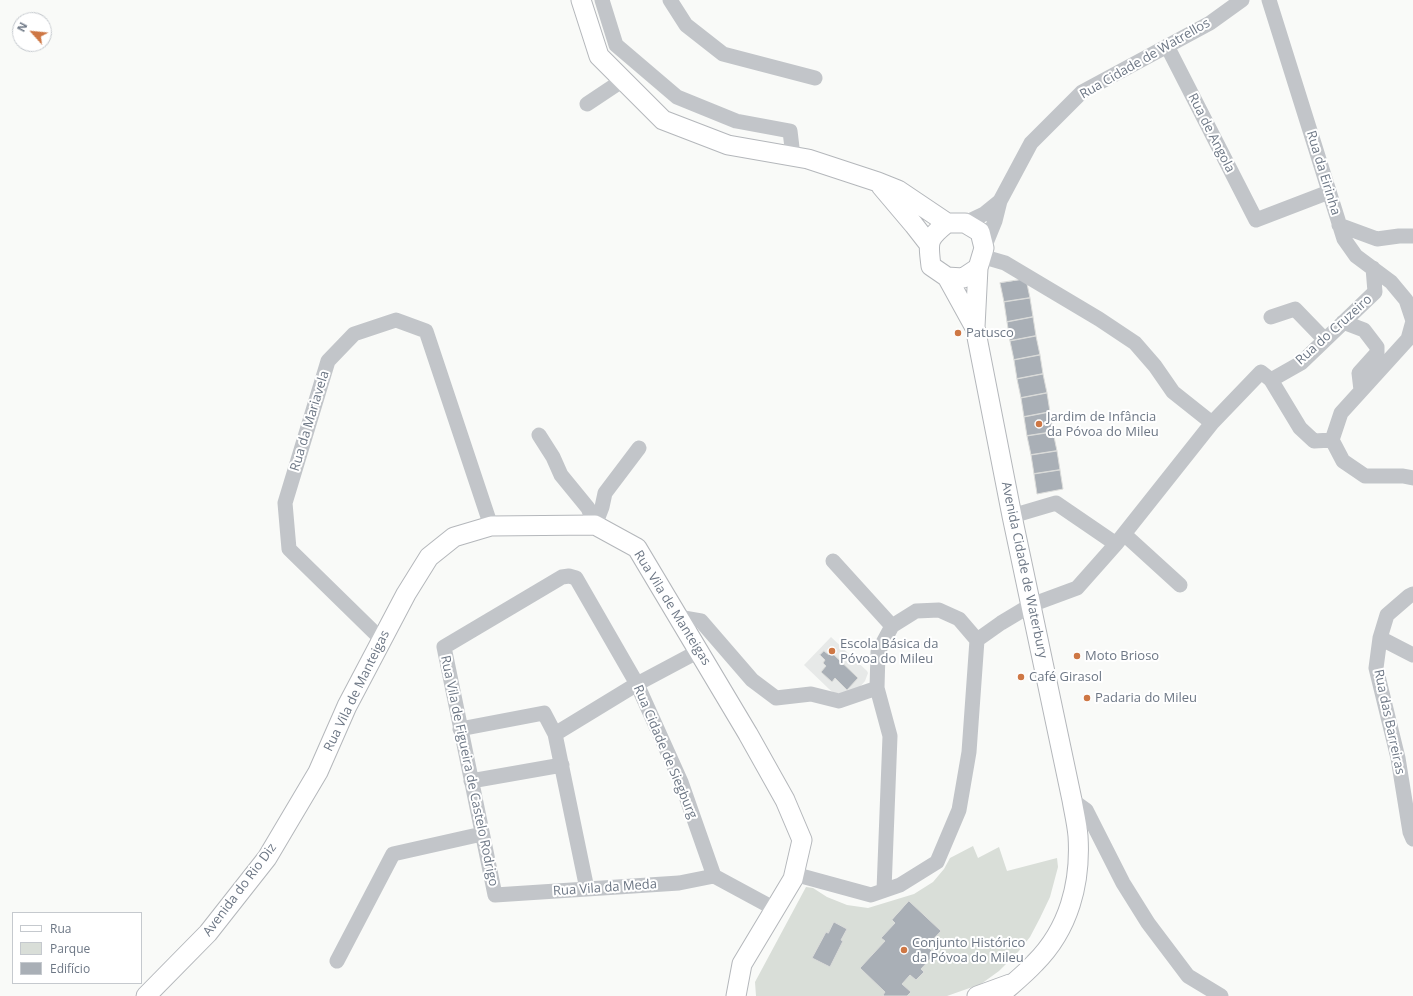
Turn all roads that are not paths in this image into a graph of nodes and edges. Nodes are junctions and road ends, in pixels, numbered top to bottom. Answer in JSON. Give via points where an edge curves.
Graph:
{"nodes":[{"id":1,"x":581,"y":0,"type":"edge"},
{"id":2,"x":602,"y":0,"type":"edge"},
{"id":3,"x":670,"y":0,"type":"edge"},
{"id":4,"x":1242,"y":0,"type":"edge"},
{"id":5,"x":1266,"y":0,"type":"edge"},
{"id":6,"x":1167,"y":46,"type":"junction"},
{"id":7,"x":816,"y":78,"type":"dead end"},
{"id":8,"x":623,"y":80,"type":"junction"},
{"id":9,"x":587,"y":104,"type":"dead end"},
{"id":10,"x":792,"y":156,"type":"junction"},
{"id":11,"x":878,"y":182,"type":"junction"},
{"id":12,"x":1329,"y":192,"type":"junction"},
{"id":13,"x":1000,"y":201,"type":"junction"},
{"id":14,"x":956,"y":223,"type":"junction"},
{"id":15,"x":1339,"y":225,"type":"junction"},
{"id":16,"x":1413,"y":236,"type":"edge"},
{"id":17,"x":928,"y":243,"type":"junction"},
{"id":18,"x":981,"y":257,"type":"junction"},
{"id":19,"x":1373,"y":268,"type":"junction"},
{"id":20,"x":947,"y":277,"type":"junction"},
{"id":21,"x":1271,"y":317,"type":"dead end"},
{"id":22,"x":1413,"y":321,"type":"edge"},
{"id":23,"x":1344,"y":322,"type":"junction"},
{"id":24,"x":975,"y":327,"type":"junction"},
{"id":25,"x":1325,"y":340,"type":"junction"},
{"id":26,"x":1271,"y":380,"type":"junction"},
{"id":27,"x":1361,"y":390,"type":"junction"},
{"id":28,"x":1212,"y":423,"type":"junction"},
{"id":29,"x":539,"y":435,"type":"dead end"},
{"id":30,"x":1332,"y":440,"type":"junction"},
{"id":31,"x":639,"y":448,"type":"dead end"},
{"id":32,"x":1413,"y":478,"type":"edge"},
{"id":33,"x":1012,"y":516,"type":"junction"},
{"id":34,"x":595,"y":525,"type":"junction"},
{"id":35,"x":491,"y":526,"type":"junction"},
{"id":36,"x":1120,"y":539,"type":"junction"},
{"id":37,"x":833,"y":561,"type":"dead end"},
{"id":38,"x":569,"y":576,"type":"joint"},
{"id":39,"x":1180,"y":585,"type":"dead end"},
{"id":40,"x":1413,"y":594,"type":"edge"},
{"id":41,"x":1031,"y":605,"type":"junction"},
{"id":42,"x":678,"y":617,"type":"junction"},
{"id":43,"x":892,"y":626,"type":"junction"},
{"id":44,"x":1380,"y":638,"type":"junction"},
{"id":45,"x":382,"y":640,"type":"junction"},
{"id":46,"x":977,"y":640,"type":"junction"},
{"id":47,"x":699,"y":651,"type":"junction"},
{"id":48,"x":1413,"y":655,"type":"edge"},
{"id":49,"x":636,"y":684,"type":"junction"},
{"id":50,"x":877,"y":688,"type":"junction"},
{"id":51,"x":460,"y":728,"type":"junction"},
{"id":52,"x":555,"y":734,"type":"junction"},
{"id":53,"x":562,"y":765,"type":"junction"},
{"id":54,"x":318,"y":772,"type":"joint"},
{"id":55,"x":471,"y":781,"type":"junction"},
{"id":56,"x":1072,"y":800,"type":"junction"},
{"id":57,"x":482,"y":834,"type":"junction"},
{"id":58,"x":1413,"y":839,"type":"edge"},
{"id":59,"x":794,"y":874,"type":"junction"},
{"id":60,"x":714,"y":876,"type":"junction"},
{"id":61,"x":587,"y":889,"type":"junction"},
{"id":62,"x":884,"y":890,"type":"junction"},
{"id":63,"x":495,"y":895,"type":"joint"},
{"id":64,"x":775,"y":909,"type":"junction"},
{"id":65,"x":337,"y":961,"type":"dead end"},
{"id":66,"x":1013,"y":982,"type":"junction"},
{"id":67,"x":146,"y":996,"type":"edge"},
{"id":68,"x":736,"y":996,"type":"edge"},
{"id":69,"x":977,"y":996,"type":"edge"},
{"id":70,"x":999,"y":996,"type":"edge"},
{"id":71,"x":1221,"y":996,"type":"edge"}],
"edges":[{"from":1,"to":8,"type":"main road","via":[[599,56]]},
{"from":2,"to":10,"type":"street","via":[[616,45],[677,97],[736,121],[790,132]]},
{"from":3,"to":7,"type":"street","via":[[686,25],[723,54]]},
{"from":4,"to":6,"type":"street","name":"Rua Cidade de Watrellos","via":[[1210,23]]},
{"from":5,"to":12,"type":"street","name":"Rua da Eirinha"},
{"from":6,"to":12,"type":"street","name":"Rua de Angola","via":[[1256,220]]},
{"from":6,"to":13,"type":"street","name":"Rua Cidade de Watrellos","via":[[1082,92],[1031,143]]},
{"from":8,"to":9,"type":"street"},
{"from":8,"to":10,"type":"main road","via":[[663,120],[728,145]]},
{"from":10,"to":11,"type":"main road"},
{"from":11,"to":14,"type":"main road","via":[[898,190],[925,210]]},
{"from":11,"to":17,"type":"main road"},
{"from":12,"to":15,"type":"street","name":"Rua da Eirinha"},
{"from":13,"to":14,"type":"street","name":"Rua Cidade de Watrellos","via":[[984,214]]},
{"from":13,"to":18,"type":"street","name":"Rua Cidade de Watrellos"},
{"from":14,"to":17,"type":"main road","via":[[935,232]]},
{"from":14,"to":18,"type":"main road","via":[[980,232]]},
{"from":15,"to":16,"type":"street","via":[[1377,239]]},
{"from":15,"to":19,"type":"street","name":"Rua da Eirinha","via":[[1344,239],[1356,256]]},
{"from":17,"to":20,"type":"main road","via":[[931,266]]},
{"from":18,"to":20,"type":"main road","via":[[963,278]]},
{"from":18,"to":24,"type":"main road"},
{"from":18,"to":28,"type":"street","via":[[1005,263],[1135,343],[1173,392]]},
{"from":19,"to":22,"type":"street","name":"Rua da Eirinha","via":[[1391,282],[1406,300]]},
{"from":19,"to":23,"type":"street","name":"Rua do Cruzeiro","via":[[1375,292]]},
{"from":20,"to":24,"type":"main road"},
{"from":21,"to":25,"type":"street","via":[[1295,309]]},
{"from":22,"to":27,"type":"street","name":"Rua da Eirinha","via":[[1408,339]]},
{"from":23,"to":25,"type":"street","name":"Rua do Cruzeiro"},
{"from":23,"to":27,"type":"street","via":[[1364,330],[1377,347],[1376,353],[1359,373]]},
{"from":24,"to":33,"type":"main road","name":"Avenida Cidade de Waterbury"},
{"from":25,"to":26,"type":"street","name":"Rua do Cruzeiro","via":[[1301,363]]},
{"from":26,"to":28,"type":"street","via":[[1261,372]]},
{"from":26,"to":30,"type":"street","via":[[1300,428],[1314,441]]},
{"from":27,"to":30,"type":"street","name":"Rua da Eirinha","via":[[1341,413]]},
{"from":28,"to":36,"type":"street"},
{"from":29,"to":34,"type":"street","via":[[561,475],[588,508]]},
{"from":30,"to":32,"type":"street","via":[[1343,461],[1365,476]]},
{"from":31,"to":34,"type":"street","via":[[605,493]]},
{"from":33,"to":36,"type":"street","via":[[1056,503]]},
{"from":33,"to":41,"type":"main road","name":"Avenida Cidade de Waterbury"},
{"from":34,"to":35,"type":"main road","name":"Rua Vila de Manteigas"},
{"from":34,"to":42,"type":"main road","name":"Rua Vila de Manteigas","via":[[637,548]]},
{"from":35,"to":45,"type":"main road","name":"Rua Vila de Manteigas","via":[[454,537],[429,557]]},
{"from":35,"to":45,"type":"street","name":"Rua da Mariavela","via":[[426,331],[396,320],[354,334],[328,361],[285,503],[289,549]]},
{"from":36,"to":39,"type":"street"},
{"from":36,"to":41,"type":"street","via":[[1077,588]]},
{"from":37,"to":43,"type":"street"},
{"from":38,"to":49,"type":"street","name":"Rua Cidade de Siegburg","via":[[576,578]]},
{"from":38,"to":51,"type":"street","name":"Rua Vila de Figueira de Castelo Rodrigo","via":[[562,577],[444,648]]},
{"from":40,"to":44,"type":"street","name":"Rua das Barreiras","via":[[1387,615]]},
{"from":41,"to":46,"type":"street"},
{"from":41,"to":56,"type":"main road","name":"Avenida Cidade de Waterbury"},
{"from":42,"to":47,"type":"main road","name":"Rua Vila de Manteigas"},
{"from":42,"to":50,"type":"street","via":[[701,621],[752,680],[776,698],[811,694],[839,701]]},
{"from":43,"to":46,"type":"street","via":[[916,611],[939,610],[959,619]]},
{"from":43,"to":50,"type":"street","via":[[878,652]]},
{"from":44,"to":48,"type":"street"},
{"from":44,"to":58,"type":"street","name":"Rua das Barreiras","via":[[1376,668],[1398,758]]},
{"from":45,"to":54,"type":"main road","name":"Rua Vila de Manteigas","via":[[347,706]]},
{"from":46,"to":62,"type":"street","via":[[969,752],[959,810],[937,862],[900,885]]},
{"from":47,"to":49,"type":"street"},
{"from":47,"to":59,"type":"main road","name":"Rua Vila de Manteigas","via":[[785,800],[802,840]]},
{"from":49,"to":52,"type":"street"},
{"from":49,"to":60,"type":"street","name":"Rua Cidade de Siegburg","via":[[681,782]]},
{"from":50,"to":62,"type":"street","via":[[890,736]]},
{"from":51,"to":52,"type":"street","via":[[544,713]]},
{"from":51,"to":55,"type":"street","name":"Rua Vila de Figueira de Castelo Rodrigo"},
{"from":52,"to":53,"type":"street"},
{"from":53,"to":55,"type":"street"},
{"from":53,"to":61,"type":"street"},
{"from":54,"to":67,"type":"main road","name":"Avenida do Rio Diz","via":[[267,858],[208,933]]},
{"from":55,"to":57,"type":"street","name":"Rua Vila de Figueira de Castelo Rodrigo"},
{"from":56,"to":66,"type":"main road","name":"Avenida Cidade de Waterbury","via":[[1078,835],[1078,865],[1071,905],[1052,943],[1035,963]]},
{"from":56,"to":71,"type":"street","via":[[1086,810],[1123,883],[1148,923],[1188,976]]},
{"from":57,"to":63,"type":"street","name":"Rua Vila de Figueira de Castelo Rodrigo"},
{"from":57,"to":65,"type":"street","via":[[393,854]]},
{"from":59,"to":62,"type":"street","via":[[871,896]]},
{"from":59,"to":64,"type":"main road","name":"Rua Vila de Manteigas"},
{"from":60,"to":61,"type":"street","name":"Rua Vila da Meda","via":[[679,883]]},
{"from":60,"to":64,"type":"street"},
{"from":61,"to":63,"type":"street","name":"Rua Vila da Meda"},
{"from":64,"to":68,"type":"main road","name":"Rua Vila de Manteigas","via":[[742,964]]},
{"from":66,"to":69,"type":"main road"},
{"from":66,"to":70,"type":"main road","name":"Avenida Cidade de Waterbury"}]}
